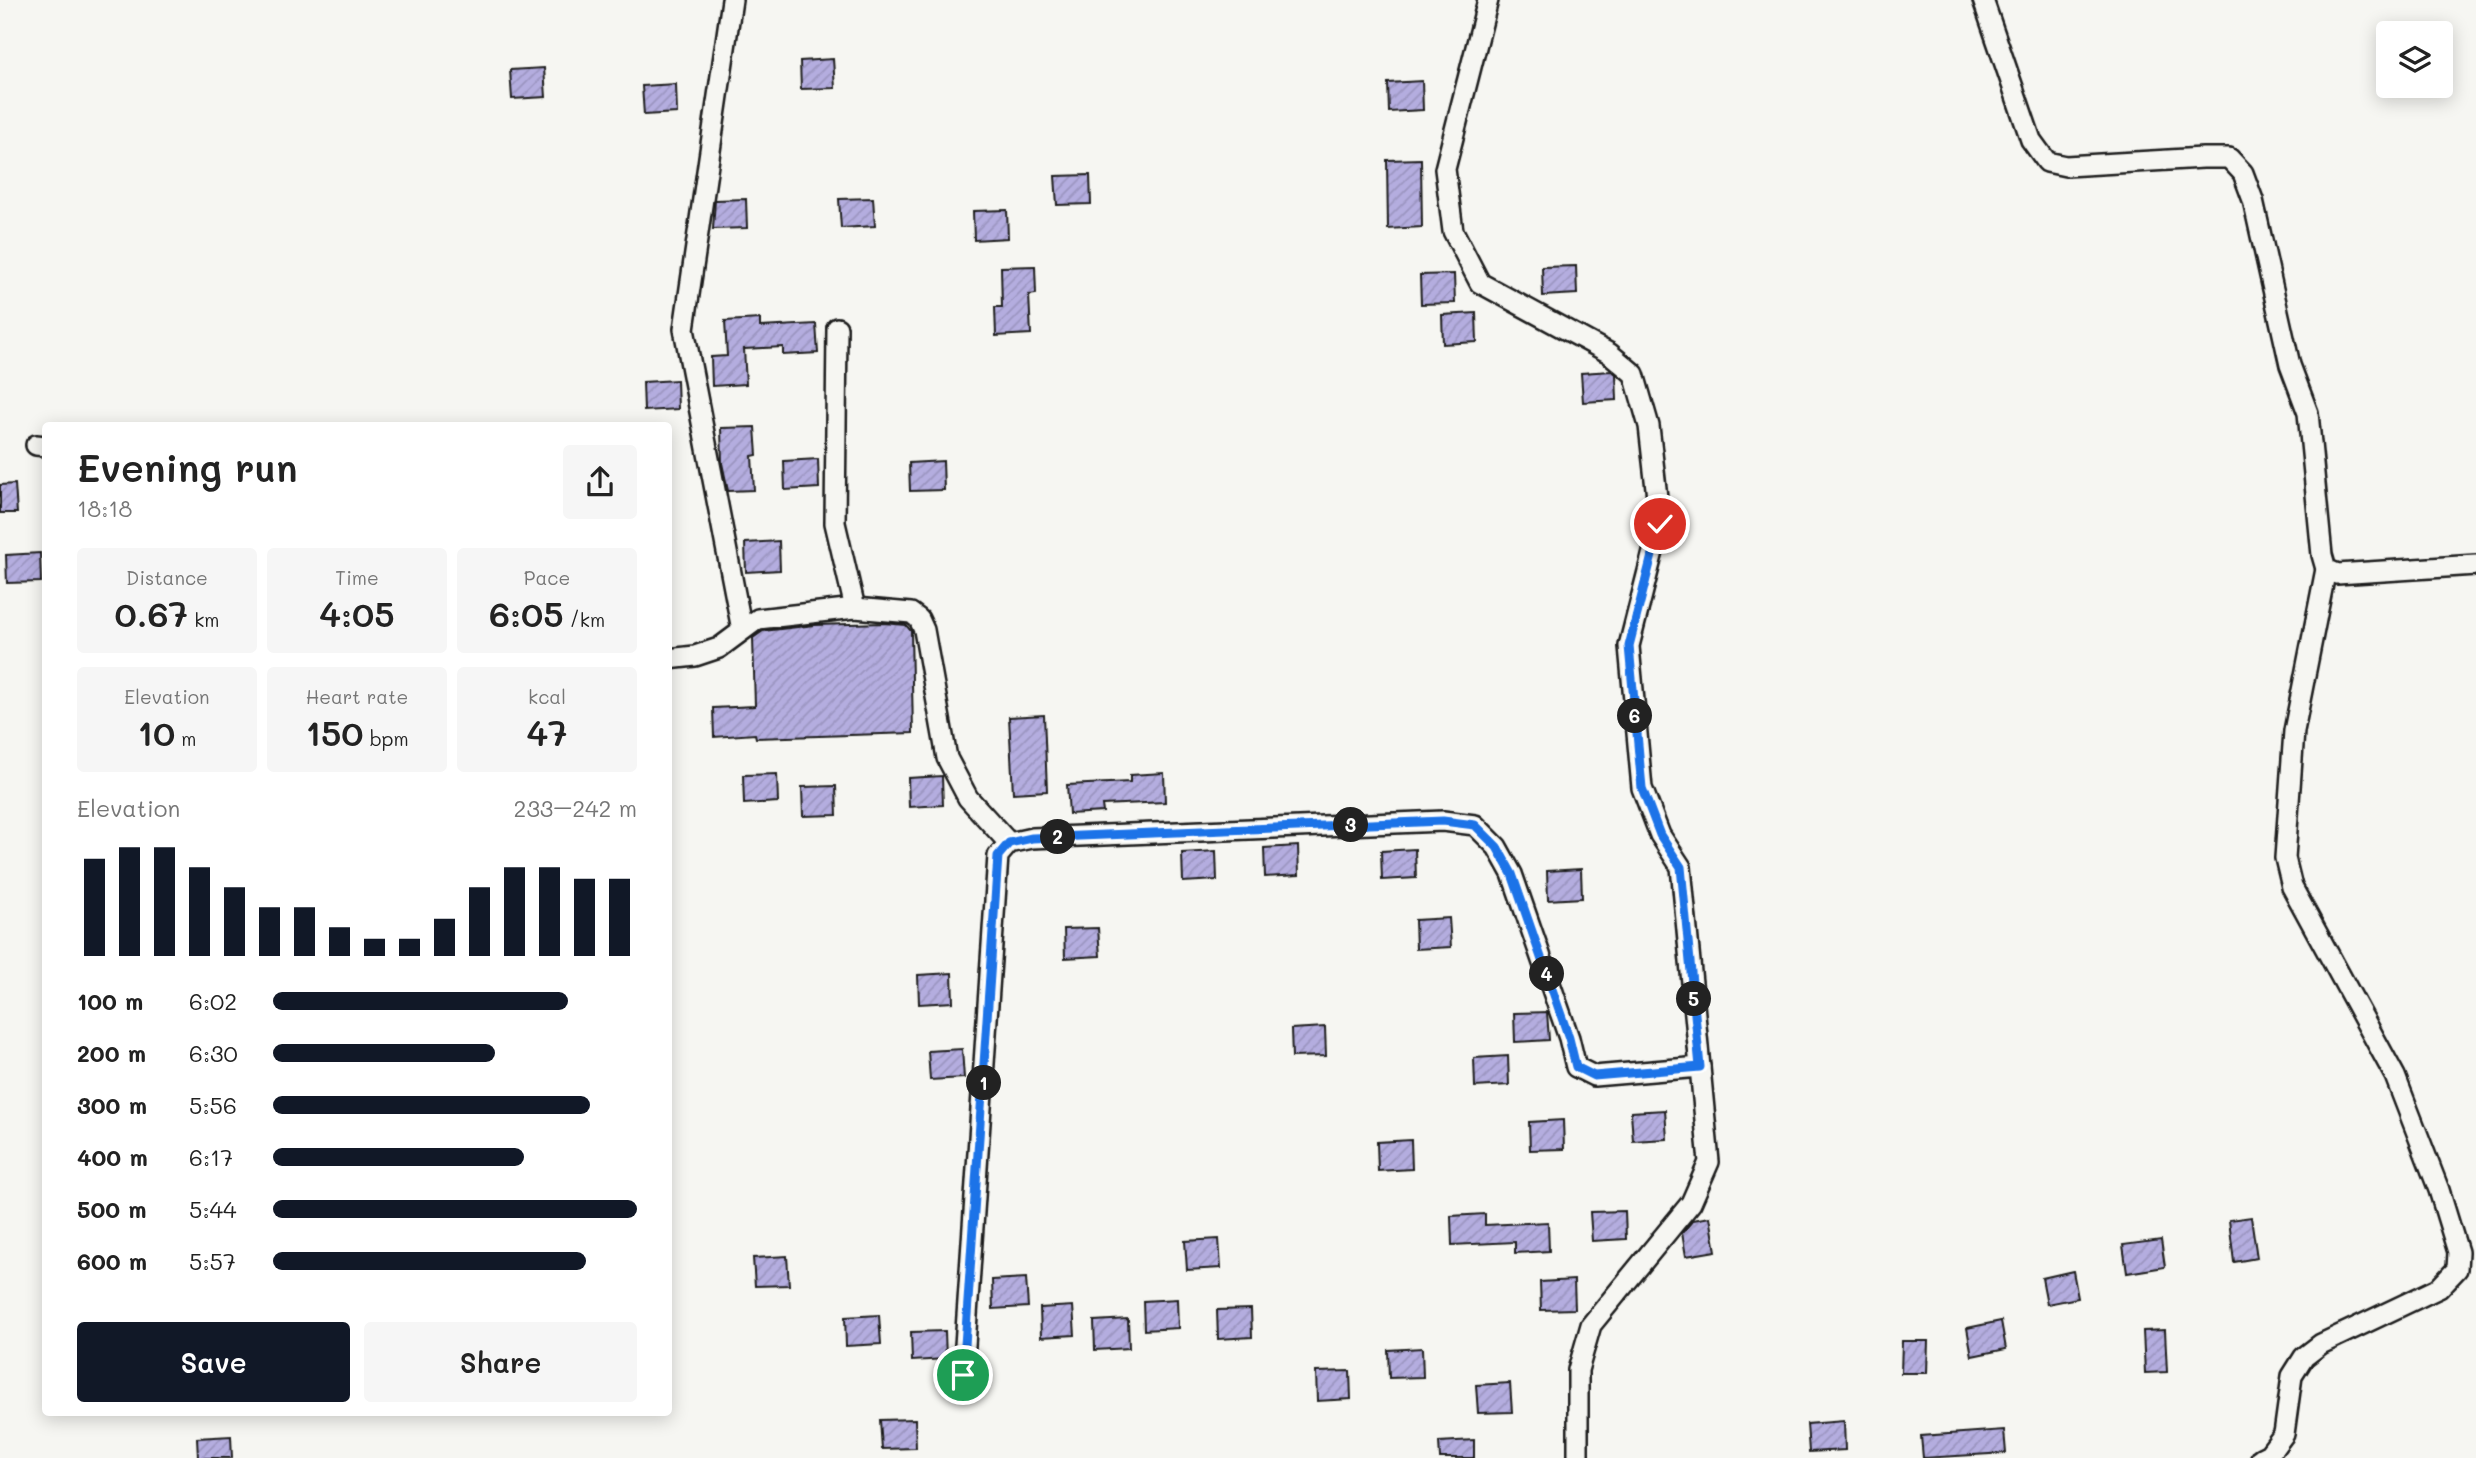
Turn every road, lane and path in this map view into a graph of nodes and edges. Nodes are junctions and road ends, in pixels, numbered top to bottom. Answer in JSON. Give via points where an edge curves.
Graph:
{"nodes":[{"id":1,"x":732,"y":0,"type":"edge"},
{"id":2,"x":1488,"y":0,"type":"edge"},
{"id":3,"x":1983,"y":0,"type":"edge"},
{"id":4,"x":837,"y":328,"type":"dead end"},
{"id":5,"x":2476,"y":565,"type":"edge"},
{"id":6,"x":2326,"y":569,"type":"junction"},
{"id":7,"x":855,"y":608,"type":"junction"},
{"id":8,"x":742,"y":629,"type":"junction"},
{"id":9,"x":672,"y":659,"type":"edge"},
{"id":10,"x":1009,"y":843,"type":"junction"},
{"id":11,"x":1700,"y":1067,"type":"junction"},
{"id":12,"x":963,"y":1375,"type":"dead end"},
{"id":13,"x":1578,"y":1458,"type":"edge"},
{"id":14,"x":2260,"y":1458,"type":"edge"}],
"edges":[{"from":1,"to":8,"type":"street","via":[[684,328]]},
{"from":2,"to":11,"type":"street","via":[[1445,169],[1453,231],[1480,284],[1609,353],[1634,374],[1649,426],[1660,524],[1629,646],[1642,788],[1660,835],[1681,867]]},
{"from":3,"to":6,"type":"street","via":[[2031,140],[2048,162],[2066,166],[2229,158],[2243,173],[2290,365],[2308,413]]},
{"from":4,"to":7,"type":"street","via":[[835,523]]},
{"from":5,"to":6,"type":"street","via":[[2337,574]]},
{"from":6,"to":14,"type":"street","via":[[2294,731],[2285,859],[2292,887],[2395,1076],[2459,1252],[2457,1269],[2438,1288],[2321,1344],[2304,1357],[2292,1376],[2284,1434],[2269,1454]]},
{"from":7,"to":8,"type":"street","via":[[758,619]]},
{"from":7,"to":10,"type":"street","via":[[911,612],[919,620],[947,758],[968,798]]},
{"from":8,"to":9,"type":"street","via":[[719,648]]},
{"from":10,"to":11,"type":"street","via":[[1032,838],[1389,823],[1475,825],[1497,847],[1512,874],[1576,1067],[1594,1076]]},
{"from":10,"to":12,"type":"street","via":[[998,856]]},
{"from":11,"to":13,"type":"street","via":[[1709,1161],[1691,1203],[1591,1325],[1578,1370]]}]}
